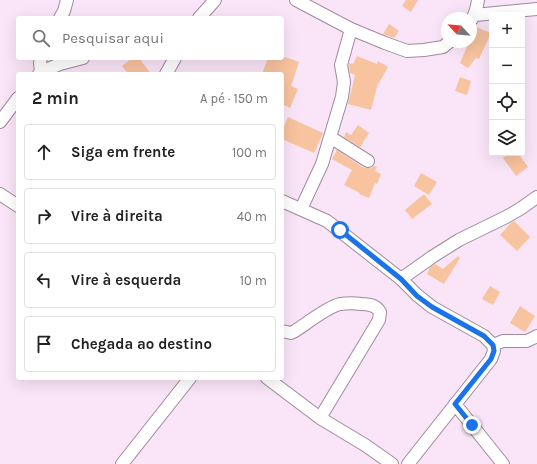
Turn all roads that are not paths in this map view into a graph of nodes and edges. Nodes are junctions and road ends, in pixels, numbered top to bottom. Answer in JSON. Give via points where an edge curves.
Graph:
{"nodes":[{"id":1,"x":67,"y":0,"type":"edge"},
{"id":2,"x":296,"y":0,"type":"edge"},
{"id":3,"x":478,"y":0,"type":"edge"},
{"id":4,"x":212,"y":1,"type":"edge"},
{"id":5,"x":537,"y":9,"type":"edge"},
{"id":6,"x":475,"y":12,"type":"edge"},
{"id":7,"x":61,"y":16,"type":"edge"},
{"id":8,"x":201,"y":16,"type":"edge"},
{"id":9,"x":477,"y":17,"type":"edge"},
{"id":10,"x":351,"y":29,"type":"junction"},
{"id":11,"x":441,"y":47,"type":"edge"},
{"id":12,"x":41,"y":60,"type":"edge"},
{"id":13,"x":75,"y":60,"type":"edge"},
{"id":14,"x":174,"y":60,"type":"edge"},
{"id":15,"x":40,"y":72,"type":"edge"},
{"id":16,"x":42,"y":72,"type":"edge"},
{"id":17,"x":167,"y":72,"type":"edge"},
{"id":18,"x":16,"y":101,"type":"edge"},
{"id":19,"x":0,"y":122,"type":"edge"},
{"id":20,"x":330,"y":137,"type":"junction"},
{"id":21,"x":368,"y":161,"type":"dead end"},
{"id":22,"x":0,"y":194,"type":"edge"},
{"id":23,"x":537,"y":196,"type":"edge"},
{"id":24,"x":284,"y":202,"type":"edge"},
{"id":25,"x":16,"y":205,"type":"edge"},
{"id":26,"x":301,"y":209,"type":"junction"},
{"id":27,"x":401,"y":279,"type":"junction"},
{"id":28,"x":284,"y":331,"type":"edge"},
{"id":29,"x":537,"y":336,"type":"edge"},
{"id":30,"x":493,"y":345,"type":"junction"},
{"id":31,"x":188,"y":380,"type":"edge"},
{"id":32,"x":270,"y":380,"type":"edge"},
{"id":33,"x":455,"y":404,"type":"junction"},
{"id":34,"x":320,"y":418,"type":"junction"},
{"id":35,"x":122,"y":464,"type":"edge"},
{"id":36,"x":392,"y":464,"type":"edge"},
{"id":37,"x":408,"y":464,"type":"edge"},
{"id":38,"x":503,"y":464,"type":"edge"}],
"edges":[{"from":1,"to":7,"type":"street"},
{"from":2,"to":10,"type":"street"},
{"from":3,"to":6,"type":"street"},
{"from":4,"to":8,"type":"street"},
{"from":5,"to":9,"type":"street"},
{"from":10,"to":11,"type":"street","via":[[407,51]]},
{"from":10,"to":20,"type":"street","via":[[341,65],[344,82],[342,97]]},
{"from":12,"to":15,"type":"street"},
{"from":13,"to":16,"type":"street"},
{"from":14,"to":17,"type":"street"},
{"from":18,"to":19,"type":"street"},
{"from":20,"to":21,"type":"street"},
{"from":20,"to":26,"type":"street","via":[[322,164]]},
{"from":22,"to":25,"type":"street"},
{"from":23,"to":27,"type":"street","via":[[506,217],[459,240]]},
{"from":24,"to":26,"type":"street"},
{"from":26,"to":27,"type":"street","via":[[327,221]]},
{"from":27,"to":30,"type":"street","via":[[432,307],[484,336]]},
{"from":28,"to":34,"type":"street","via":[[292,333],[338,304],[364,304],[378,308],[380,312],[379,320]]},
{"from":29,"to":30,"type":"street","via":[[527,341],[503,341]]},
{"from":30,"to":33,"type":"street","via":[[491,359]]},
{"from":31,"to":35,"type":"street"},
{"from":32,"to":34,"type":"street"},
{"from":33,"to":37,"type":"street"},
{"from":33,"to":38,"type":"street"},
{"from":34,"to":36,"type":"street"}]}
